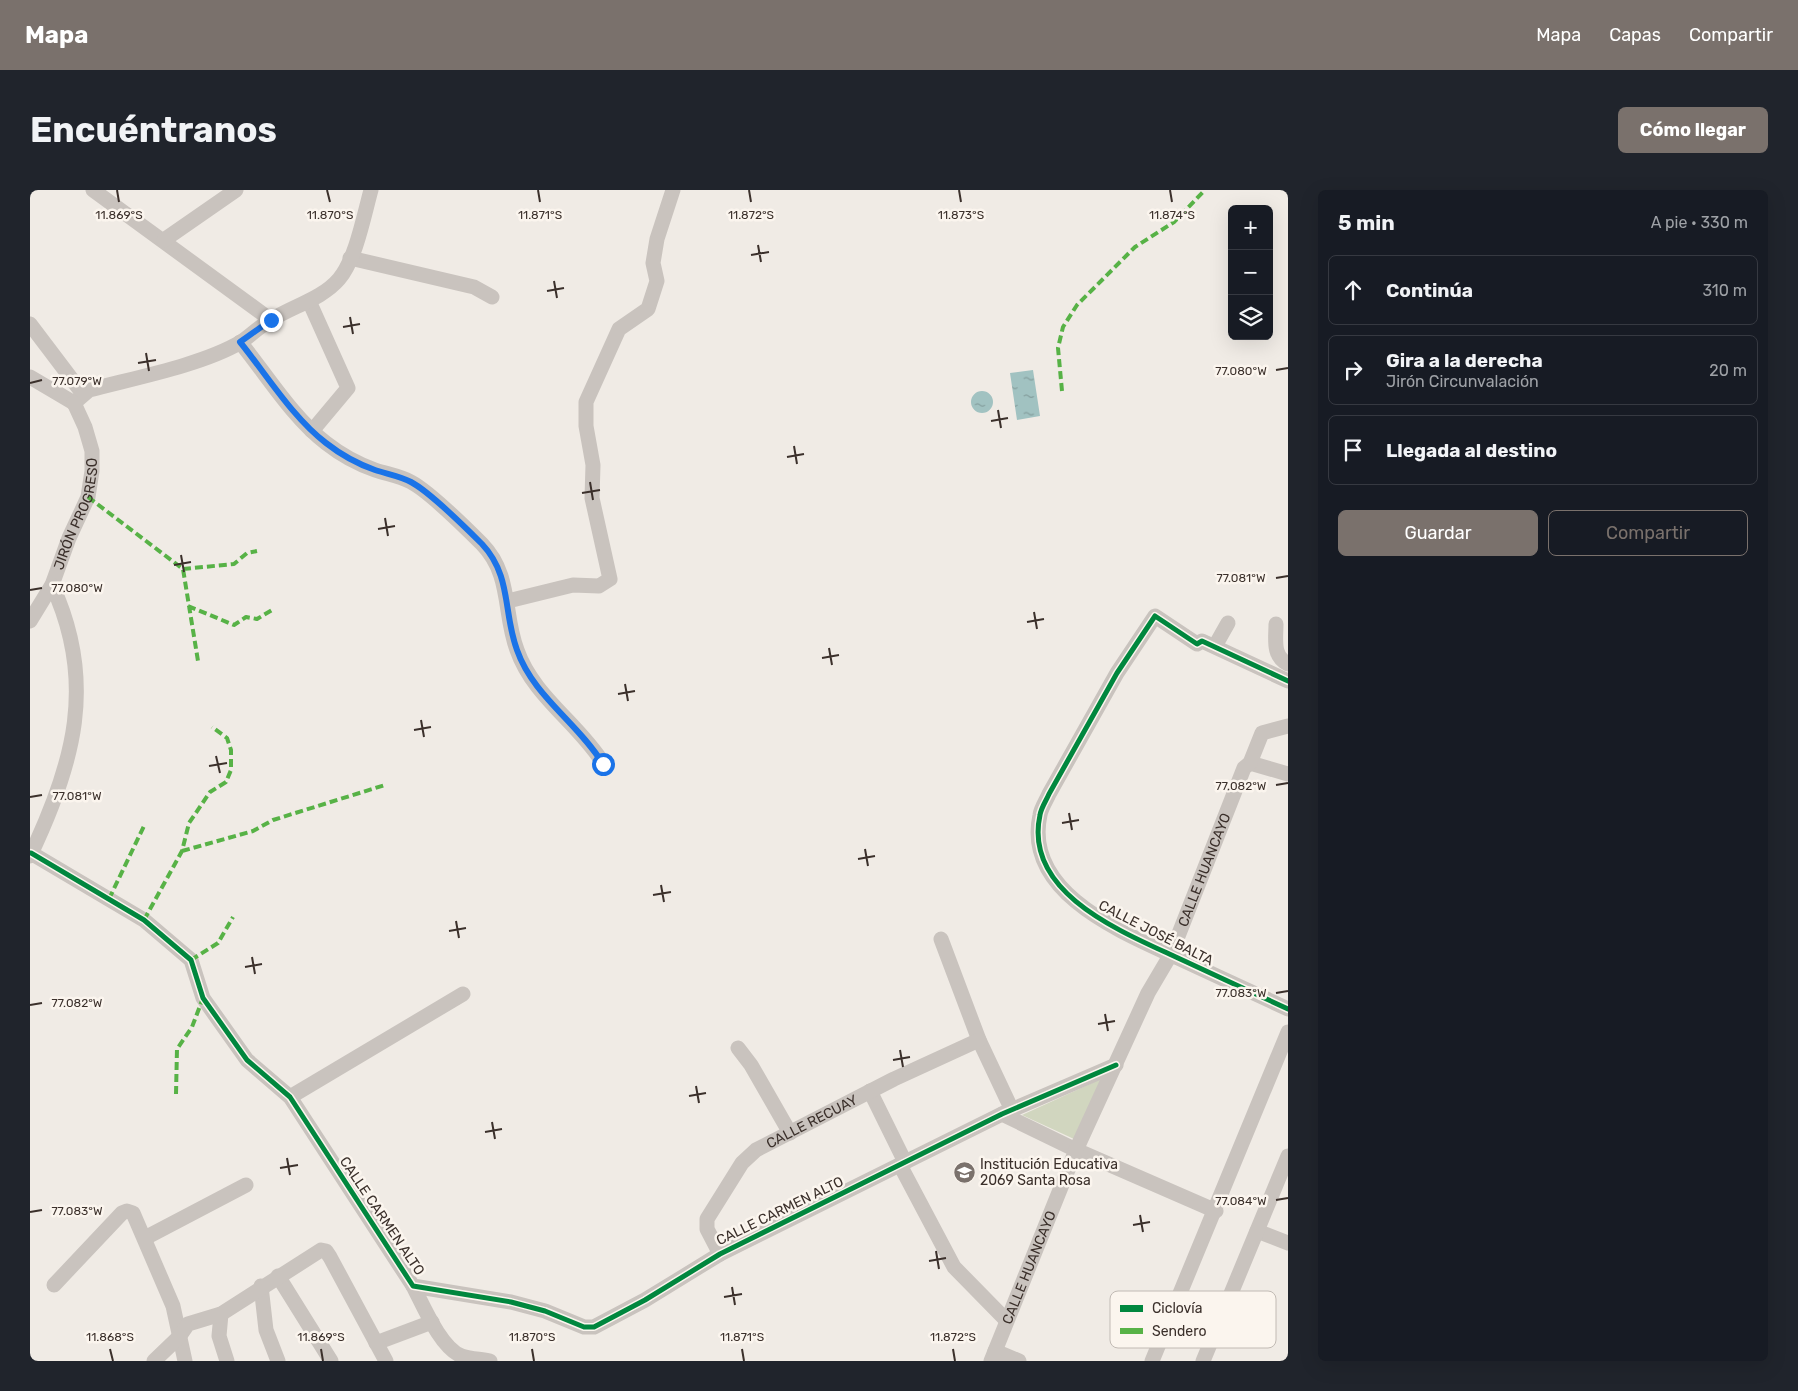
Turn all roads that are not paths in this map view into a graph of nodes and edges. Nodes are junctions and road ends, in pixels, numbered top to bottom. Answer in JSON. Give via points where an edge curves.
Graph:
{"nodes":[{"id":1,"x":93,"y":190,"type":"edge"},
{"id":2,"x":236,"y":190,"type":"edge"},
{"id":3,"x":372,"y":190,"type":"edge"},
{"id":4,"x":673,"y":190,"type":"edge"},
{"id":5,"x":164,"y":240,"type":"junction"},
{"id":6,"x":350,"y":258,"type":"junction"},
{"id":7,"x":492,"y":297,"type":"dead end"},
{"id":8,"x":309,"y":301,"type":"junction"},
{"id":9,"x":271,"y":320,"type":"junction"},
{"id":10,"x":30,"y":324,"type":"edge"},
{"id":11,"x":240,"y":342,"type":"junction"},
{"id":12,"x":30,"y":377,"type":"edge"},
{"id":13,"x":78,"y":398,"type":"junction"},
{"id":14,"x":312,"y":431,"type":"junction"},
{"id":15,"x":52,"y":585,"type":"junction"},
{"id":16,"x":508,"y":600,"type":"junction"},
{"id":17,"x":30,"y":621,"type":"edge"},
{"id":18,"x":1228,"y":623,"type":"dead end"},
{"id":19,"x":1276,"y":624,"type":"dead end"},
{"id":20,"x":1215,"y":646,"type":"junction"},
{"id":21,"x":1288,"y":664,"type":"edge"},
{"id":22,"x":1288,"y":681,"type":"edge"},
{"id":23,"x":1288,"y":726,"type":"edge"},
{"id":24,"x":1250,"y":763,"type":"junction"},
{"id":25,"x":603,"y":764,"type":"dead end"},
{"id":26,"x":1288,"y":774,"type":"edge"},
{"id":27,"x":31,"y":854,"type":"edge"},
{"id":28,"x":941,"y":939,"type":"dead end"},
{"id":29,"x":1171,"y":954,"type":"junction"},
{"id":30,"x":463,"y":994,"type":"dead end"},
{"id":31,"x":1288,"y":1009,"type":"edge"},
{"id":32,"x":1288,"y":1032,"type":"edge"},
{"id":33,"x":979,"y":1040,"type":"junction"},
{"id":34,"x":738,"y":1048,"type":"dead end"},
{"id":35,"x":1116,"y":1065,"type":"junction"},
{"id":36,"x":870,"y":1091,"type":"junction"},
{"id":37,"x":290,"y":1097,"type":"junction"},
{"id":38,"x":1007,"y":1112,"type":"junction"},
{"id":39,"x":790,"y":1132,"type":"junction"},
{"id":40,"x":1076,"y":1150,"type":"junction"},
{"id":41,"x":1288,"y":1156,"type":"edge"},
{"id":42,"x":902,"y":1164,"type":"junction"},
{"id":43,"x":246,"y":1185,"type":"dead end"},
{"id":44,"x":1216,"y":1211,"type":"junction"},
{"id":45,"x":1257,"y":1231,"type":"junction"},
{"id":46,"x":145,"y":1238,"type":"junction"},
{"id":47,"x":1288,"y":1243,"type":"edge"},
{"id":48,"x":720,"y":1254,"type":"junction"},
{"id":49,"x":278,"y":1276,"type":"junction"},
{"id":50,"x":54,"y":1285,"type":"dead end"},
{"id":51,"x":261,"y":1286,"type":"junction"},
{"id":52,"x":413,"y":1286,"type":"junction"},
{"id":53,"x":1182,"y":1291,"type":"edge"},
{"id":54,"x":1232,"y":1291,"type":"edge"},
{"id":55,"x":221,"y":1314,"type":"junction"},
{"id":56,"x":1006,"y":1320,"type":"junction"},
{"id":57,"x":432,"y":1322,"type":"junction"},
{"id":58,"x":179,"y":1337,"type":"junction"},
{"id":59,"x":376,"y":1343,"type":"junction"},
{"id":60,"x":1158,"y":1348,"type":"edge"},
{"id":61,"x":1208,"y":1348,"type":"edge"},
{"id":62,"x":993,"y":1356,"type":"edge"},
{"id":63,"x":154,"y":1361,"type":"edge"},
{"id":64,"x":184,"y":1361,"type":"edge"},
{"id":65,"x":227,"y":1361,"type":"edge"},
{"id":66,"x":278,"y":1361,"type":"edge"},
{"id":67,"x":331,"y":1361,"type":"edge"},
{"id":68,"x":386,"y":1361,"type":"edge"},
{"id":69,"x":490,"y":1361,"type":"edge"},
{"id":70,"x":1019,"y":1361,"type":"edge"},
{"id":71,"x":1152,"y":1361,"type":"edge"},
{"id":72,"x":1203,"y":1361,"type":"edge"}],
"edges":[{"from":1,"to":5,"type":"street"},
{"from":2,"to":5,"type":"street"},
{"from":3,"to":6,"type":"street"},
{"from":4,"to":16,"type":"street","via":[[657,239],[654,263],[657,281],[648,309],[619,329],[586,402],[586,426],[593,465],[592,498],[610,579],[599,586],[573,585]]},
{"from":5,"to":9,"type":"street"},
{"from":6,"to":7,"type":"street","via":[[474,287]]},
{"from":6,"to":8,"type":"street","via":[[338,280]]},
{"from":8,"to":9,"type":"street"},
{"from":8,"to":14,"type":"street","via":[[348,388]]},
{"from":9,"to":11,"type":"street"},
{"from":10,"to":13,"type":"street","name":"JIRÓN PROGRESO"},
{"from":11,"to":13,"type":"street","via":[[209,357]]},
{"from":11,"to":14,"type":"street"},
{"from":12,"to":13,"type":"street"},
{"from":13,"to":15,"type":"street","name":"JIRÓN PROGRESO","via":[[92,451],[92,470],[88,497]]},
{"from":14,"to":16,"type":"street","via":[[344,455],[410,482],[430,496],[484,546],[502,575]]},
{"from":15,"to":17,"type":"street","name":"JIRÓN PROGRESO"},
{"from":15,"to":27,"type":"street","via":[[65,614],[74,648],[78,688],[67,766]]},
{"from":16,"to":25,"type":"street","via":[[513,638],[523,664]]},
{"from":18,"to":20,"type":"street"},
{"from":19,"to":21,"type":"street","via":[[1278,655]]},
{"from":20,"to":22,"type":"street"},
{"from":20,"to":29,"type":"street","name":"CALLE JOSÉ BALTA","via":[[1202,640],[1197,644],[1155,616],[1110,686],[1040,814],[1038,839],[1043,860],[1057,884],[1081,907],[1126,934]]},
{"from":23,"to":24,"type":"street","name":"CALLE HUANCAYO","via":[[1262,733]]},
{"from":24,"to":26,"type":"street"},
{"from":24,"to":29,"type":"street","name":"CALLE HUANCAYO","via":[[1244,768]]},
{"from":27,"to":37,"type":"street","name":"CALLE CARMEN ALTO","via":[[144,920],[191,960],[203,998],[247,1060]]},
{"from":28,"to":33,"type":"street"},
{"from":29,"to":31,"type":"street","name":"CALLE JOSÉ BALTA"},
{"from":29,"to":35,"type":"street","name":"CALLE HUANCAYO","via":[[1148,993]]},
{"from":30,"to":37,"type":"street"},
{"from":32,"to":44,"type":"street"},
{"from":33,"to":36,"type":"street","name":"CALLE RECUAY"},
{"from":33,"to":38,"type":"street"},
{"from":34,"to":39,"type":"street"},
{"from":35,"to":38,"type":"street","name":"CALLE CARMEN ALTO"},
{"from":35,"to":40,"type":"street","name":"CALLE HUANCAYO"},
{"from":36,"to":39,"type":"street","name":"CALLE RECUAY"},
{"from":36,"to":42,"type":"street"},
{"from":37,"to":52,"type":"street","name":"CALLE CARMEN ALTO"},
{"from":38,"to":40,"type":"street"},
{"from":38,"to":42,"type":"street","name":"CALLE CARMEN ALTO"},
{"from":39,"to":48,"type":"street","name":"CALLE RECUAY","via":[[756,1150],[742,1163],[707,1218],[708,1229]]},
{"from":40,"to":44,"type":"street"},
{"from":40,"to":56,"type":"street","name":"CALLE HUANCAYO"},
{"from":41,"to":45,"type":"street"},
{"from":42,"to":48,"type":"street","name":"CALLE CARMEN ALTO"},
{"from":42,"to":56,"type":"street","via":[[954,1267]]},
{"from":43,"to":46,"type":"street"},
{"from":44,"to":53,"type":"street"},
{"from":45,"to":47,"type":"street"},
{"from":45,"to":54,"type":"street"},
{"from":46,"to":50,"type":"street","via":[[133,1213],[124,1212]]},
{"from":46,"to":58,"type":"street","via":[[173,1306]]},
{"from":48,"to":52,"type":"street","name":"CALLE CARMEN ALTO","via":[[594,1327],[584,1327],[545,1311],[511,1302]]},
{"from":49,"to":51,"type":"street"},
{"from":49,"to":59,"type":"street","via":[[321,1250],[326,1251]]},
{"from":49,"to":67,"type":"street"},
{"from":51,"to":55,"type":"street"},
{"from":51,"to":66,"type":"street","via":[[266,1330]]},
{"from":52,"to":57,"type":"street"},
{"from":55,"to":58,"type":"street","via":[[188,1324]]},
{"from":55,"to":65,"type":"street","via":[[219,1336]]},
{"from":56,"to":62,"type":"street","name":"CALLE HUANCAYO"},
{"from":57,"to":59,"type":"street"},
{"from":57,"to":69,"type":"street","via":[[450,1349],[462,1356]]},
{"from":58,"to":63,"type":"street"},
{"from":58,"to":64,"type":"street"},
{"from":59,"to":68,"type":"street"},
{"from":60,"to":71,"type":"street"},
{"from":61,"to":72,"type":"street"},
{"from":62,"to":70,"type":"street"}]}
